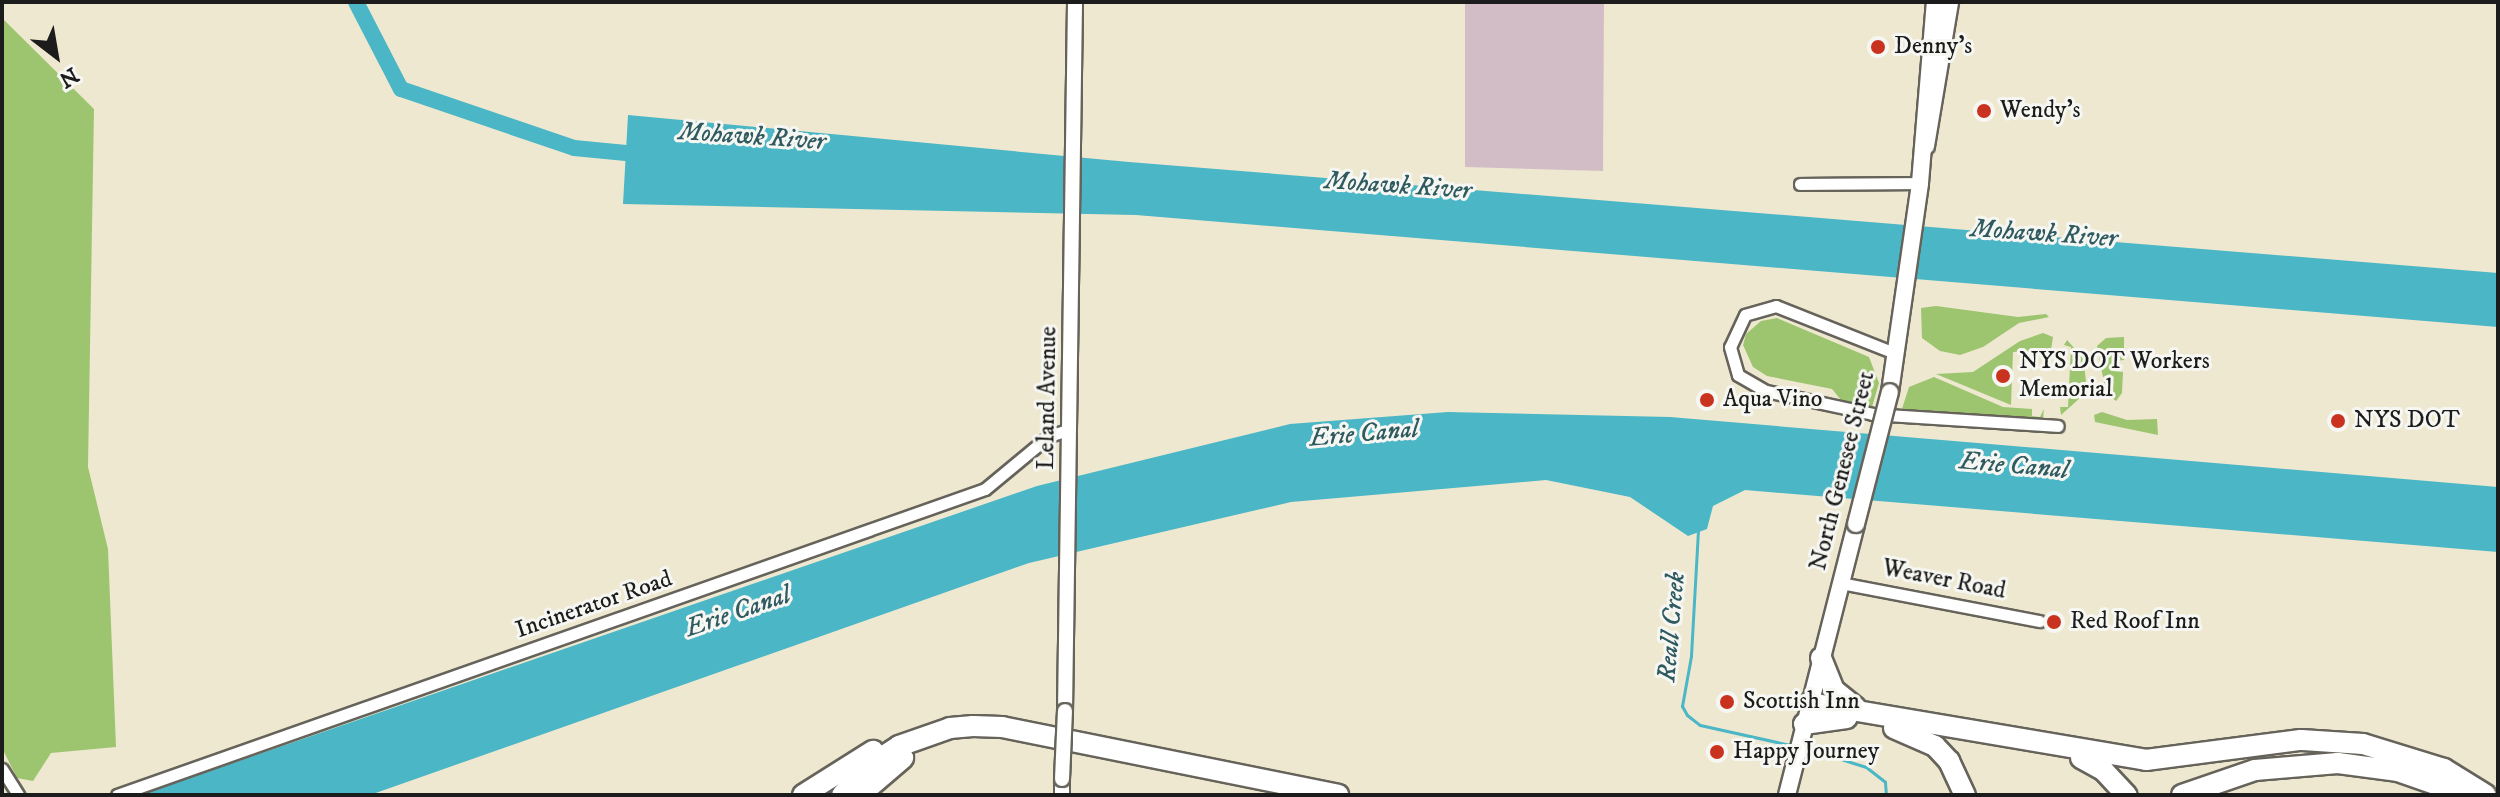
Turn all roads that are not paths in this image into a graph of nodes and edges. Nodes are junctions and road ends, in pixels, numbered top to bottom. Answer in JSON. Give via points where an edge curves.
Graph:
{"nodes":[{"id":1,"x":1075,"y":2,"type":"edge"},
{"id":2,"x":1935,"y":2,"type":"edge"},
{"id":3,"x":1950,"y":2,"type":"edge"},
{"id":4,"x":1923,"y":155,"type":"junction"},
{"id":5,"x":1920,"y":183,"type":"junction"},
{"id":6,"x":1800,"y":184,"type":"dead end"},
{"id":7,"x":1897,"y":354,"type":"junction"},
{"id":8,"x":2058,"y":426,"type":"dead end"},
{"id":9,"x":1070,"y":429,"type":"junction"},
{"id":10,"x":1840,"y":583,"type":"junction"},
{"id":11,"x":2039,"y":621,"type":"dead end"},
{"id":12,"x":1821,"y":658,"type":"junction"},
{"id":13,"x":1810,"y":703,"type":"junction"},
{"id":14,"x":1859,"y":710,"type":"junction"},
{"id":15,"x":1803,"y":730,"type":"junction"},
{"id":16,"x":927,"y":735,"type":"junction"},
{"id":17,"x":2055,"y":746,"type":"junction"},
{"id":18,"x":912,"y":751,"type":"junction"},
{"id":19,"x":2,"y":769,"type":"edge"},
{"id":20,"x":18,"y":795,"type":"edge"},
{"id":21,"x":117,"y":795,"type":"edge"},
{"id":22,"x":803,"y":795,"type":"edge"},
{"id":23,"x":842,"y":795,"type":"edge"},
{"id":24,"x":851,"y":795,"type":"edge"},
{"id":25,"x":860,"y":795,"type":"edge"},
{"id":26,"x":1062,"y":795,"type":"edge"},
{"id":27,"x":1294,"y":795,"type":"edge"},
{"id":28,"x":1338,"y":795,"type":"edge"},
{"id":29,"x":1787,"y":795,"type":"edge"},
{"id":30,"x":1965,"y":795,"type":"edge"},
{"id":31,"x":2126,"y":795,"type":"edge"},
{"id":32,"x":2182,"y":795,"type":"edge"},
{"id":33,"x":2466,"y":795,"type":"edge"},
{"id":34,"x":2486,"y":795,"type":"edge"}],
"edges":[{"from":1,"to":9,"type":"street","name":"Leland Avenue"},
{"from":2,"to":4,"type":"main road","name":"North Genesee Street","via":[[1921,124]]},
{"from":3,"to":4,"type":"main road","name":"North Genesee Street","via":[[1934,124]]},
{"from":4,"to":5,"type":"main road","name":"North Genesee Street"},
{"from":5,"to":6,"type":"street"},
{"from":5,"to":7,"type":"main road","name":"North Genesee Street"},
{"from":7,"to":8,"type":"street","via":[[1776,306],[1755,308],[1732,334],[1732,363],[1751,385],[1873,414]]},
{"from":7,"to":10,"type":"main road","name":"North Genesee Street","bridge":true},
{"from":9,"to":21,"type":"street","name":"Incinerator Road","via":[[1049,436],[985,489]]},
{"from":9,"to":26,"type":"street","name":"Leland Avenue","bridge":true},
{"from":10,"to":11,"type":"street","name":"Weaver Road"},
{"from":10,"to":12,"type":"main road","name":"North Genesee Street"},
{"from":12,"to":13,"type":"main road","name":"North Genesee Street"},
{"from":12,"to":14,"type":"highway","via":[[1834,690]]},
{"from":13,"to":14,"type":"highway"},
{"from":13,"to":15,"type":"main road","name":"North Genesee Street"},
{"from":14,"to":17,"type":"highway"},
{"from":15,"to":29,"type":"main road","name":"North Genesee Street"},
{"from":15,"to":30,"type":"highway","via":[[1844,717],[1915,734],[1949,761]]},
{"from":16,"to":22,"type":"highway","via":[[873,751]]},
{"from":16,"to":23,"type":"highway","via":[[870,765]]},
{"from":16,"to":28,"type":"highway","via":[[950,728],[1002,727]]},
{"from":17,"to":31,"type":"highway","via":[[2104,771]]},
{"from":17,"to":34,"type":"highway","via":[[2146,760],[2333,740],[2398,751],[2444,769]]},
{"from":18,"to":24,"type":"highway","via":[[884,765]]},
{"from":18,"to":25,"type":"highway"},
{"from":18,"to":27,"type":"highway","via":[[970,738],[999,739]]},
{"from":19,"to":20,"type":"street"},
{"from":32,"to":33,"type":"highway","via":[[2255,770],[2338,763],[2398,771]]}]}
